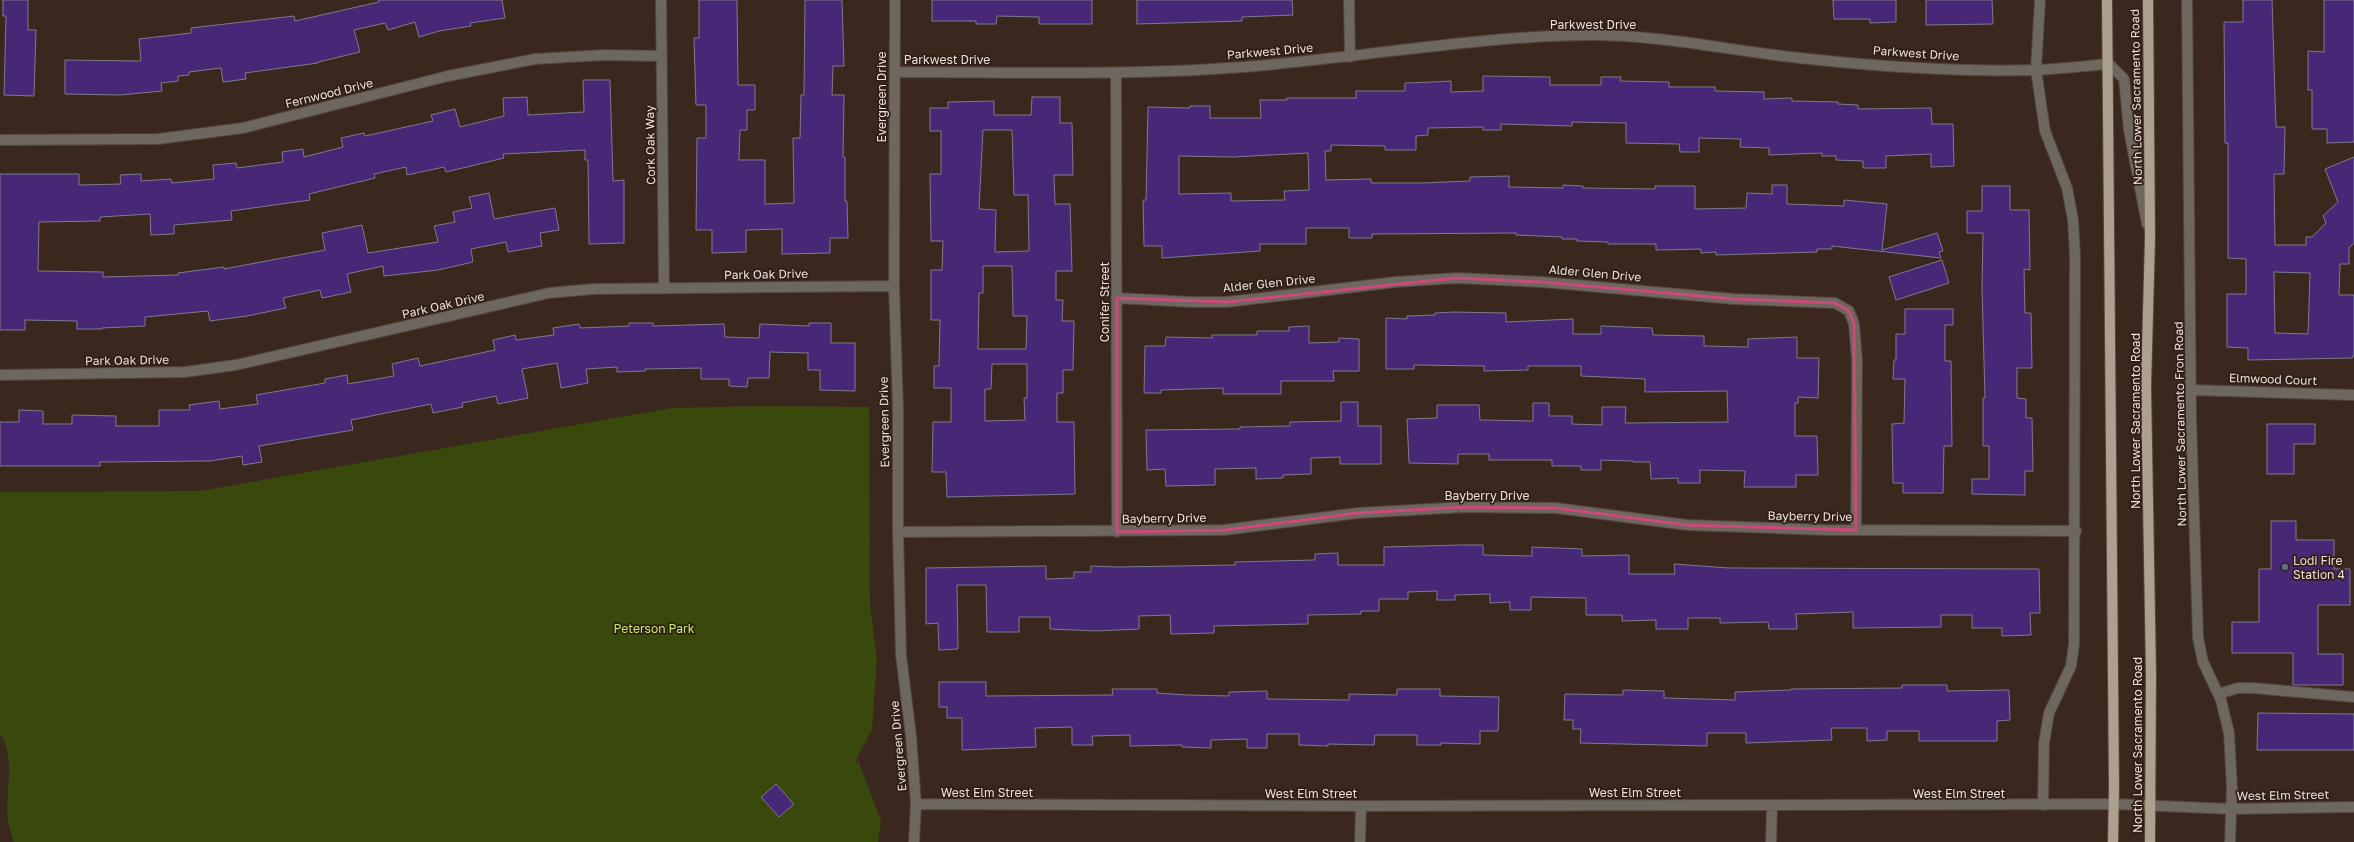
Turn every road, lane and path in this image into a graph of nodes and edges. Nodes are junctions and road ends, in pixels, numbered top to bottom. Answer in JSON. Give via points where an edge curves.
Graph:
{"nodes":[{"id":1,"x":661,"y":0,"type":"edge"},
{"id":2,"x":895,"y":0,"type":"edge"},
{"id":3,"x":1349,"y":0,"type":"edge"},
{"id":4,"x":2040,"y":0,"type":"edge"},
{"id":5,"x":2107,"y":0,"type":"edge"},
{"id":6,"x":2148,"y":0,"type":"edge"},
{"id":7,"x":2187,"y":0,"type":"edge"},
{"id":8,"x":662,"y":56,"type":"junction"},
{"id":9,"x":1350,"y":57,"type":"junction"},
{"id":10,"x":2109,"y":64,"type":"junction"},
{"id":11,"x":2036,"y":70,"type":"junction"},
{"id":12,"x":895,"y":72,"type":"junction"},
{"id":13,"x":1116,"y":73,"type":"junction"},
{"id":14,"x":0,"y":140,"type":"edge"},
{"id":15,"x":2150,"y":238,"type":"junction"},
{"id":16,"x":894,"y":286,"type":"junction"},
{"id":17,"x":664,"y":289,"type":"junction"},
{"id":18,"x":1117,"y":298,"type":"junction"},
{"id":19,"x":0,"y":375,"type":"edge"},
{"id":20,"x":2192,"y":390,"type":"junction"},
{"id":21,"x":2354,"y":395,"type":"edge"},
{"id":22,"x":1856,"y":530,"type":"junction"},
{"id":23,"x":2076,"y":530,"type":"junction"},
{"id":24,"x":898,"y":532,"type":"junction"},
{"id":25,"x":1117,"y":532,"type":"junction"},
{"id":26,"x":2218,"y":694,"type":"junction"},
{"id":27,"x":2354,"y":697,"type":"edge"},
{"id":28,"x":916,"y":804,"type":"junction"},
{"id":29,"x":2114,"y":804,"type":"junction"},
{"id":30,"x":2043,"y":805,"type":"junction"},
{"id":31,"x":1360,"y":806,"type":"junction"},
{"id":32,"x":1772,"y":806,"type":"junction"},
{"id":33,"x":2150,"y":806,"type":"junction"},
{"id":34,"x":2354,"y":807,"type":"edge"},
{"id":35,"x":2232,"y":809,"type":"junction"},
{"id":36,"x":914,"y":842,"type":"edge"},
{"id":37,"x":1360,"y":842,"type":"edge"},
{"id":38,"x":1771,"y":842,"type":"edge"},
{"id":39,"x":2113,"y":842,"type":"edge"},
{"id":40,"x":2150,"y":842,"type":"edge"},
{"id":41,"x":2230,"y":842,"type":"edge"}],
"edges":[{"from":1,"to":8,"type":"street","name":"Cork Oak Way"},
{"from":2,"to":12,"type":"street","name":"Evergreen Drive"},
{"from":3,"to":9,"type":"street"},
{"from":4,"to":11,"type":"street"},
{"from":5,"to":10,"type":"main road","name":"North Lower Sacramento Road"},
{"from":6,"to":15,"type":"main road","name":"North Lower Sacramento Road"},
{"from":7,"to":20,"type":"street","name":"North Lower Sacramento Fron Road"},
{"from":8,"to":14,"type":"street","name":"Fernwood Drive","via":[[604,55],[535,59],[448,76],[235,129],[158,139]]},
{"from":8,"to":17,"type":"street","name":"Cork Oak Way"},
{"from":9,"to":11,"type":"street","name":"Parkwest Drive","via":[[1466,42],[1591,35],[1645,38],[1810,59],[1954,69]]},
{"from":9,"to":13,"type":"street","name":"Parkwest Drive","via":[[1241,67]]},
{"from":10,"to":11,"type":"street","name":"Parkwest Drive"},
{"from":10,"to":15,"type":"street","via":[[2124,79],[2129,130]]},
{"from":10,"to":29,"type":"main road","name":"North Lower Sacramento Road"},
{"from":11,"to":23,"type":"street","via":[[2044,131],[2067,188],[2073,220],[2076,263]]},
{"from":12,"to":13,"type":"street","name":"Parkwest Drive"},
{"from":12,"to":16,"type":"street","name":"Evergreen Drive"},
{"from":13,"to":18,"type":"street","name":"Conifer Street"},
{"from":15,"to":33,"type":"main road","name":"North Lower Sacramento Road","via":[[2146,387],[2151,674]]},
{"from":16,"to":17,"type":"street","name":"Park Oak Drive"},
{"from":16,"to":24,"type":"street","name":"Evergreen Drive","via":[[898,408]]},
{"from":17,"to":19,"type":"street","name":"Park Oak Drive","via":[[594,289],[549,294],[236,366],[185,372]]},
{"from":18,"to":22,"type":"street","name":"Alder Glen Drive","via":[[1227,302],[1396,282],[1456,278],[1835,303],[1849,310],[1854,324],[1857,360]]},
{"from":18,"to":25,"type":"street","name":"Conifer Street"},
{"from":20,"to":21,"type":"street","name":"Elmwood Court"},
{"from":20,"to":26,"type":"street","name":"North Lower Sacramento Fron Road","via":[[2198,638],[2203,662]]},
{"from":22,"to":23,"type":"street","name":"Bayberry Drive"},
{"from":22,"to":25,"type":"street","name":"Bayberry Drive","via":[[1687,525],[1556,508],[1465,507],[1358,513],[1224,530]]},
{"from":23,"to":30,"type":"street","via":[[2074,644],[2071,666],[2049,713],[2044,743]]},
{"from":24,"to":25,"type":"street","name":"Bayberry Drive"},
{"from":24,"to":28,"type":"street","name":"Evergreen Drive","via":[[901,655]]},
{"from":26,"to":27,"type":"street","via":[[2238,688],[2253,688]]},
{"from":26,"to":35,"type":"street","name":"North Lower Sacramento Fron Road","via":[[2229,732]]},
{"from":28,"to":31,"type":"street","name":"West Elm Street"},
{"from":28,"to":36,"type":"street","name":"Evergreen Drive"},
{"from":29,"to":30,"type":"street","name":"West Elm Street"},
{"from":29,"to":33,"type":"street","name":"West Elm Street"},
{"from":29,"to":39,"type":"main road","name":"North Lower Sacramento Road"},
{"from":30,"to":32,"type":"street","name":"West Elm Street"},
{"from":31,"to":32,"type":"street","name":"West Elm Street"},
{"from":31,"to":37,"type":"street"},
{"from":32,"to":38,"type":"street"},
{"from":33,"to":35,"type":"street","name":"West Elm Street"},
{"from":33,"to":40,"type":"main road","name":"North Lower Sacramento Road"},
{"from":34,"to":35,"type":"street","name":"West Elm Street"},
{"from":35,"to":41,"type":"street","name":"North Lower Sacramento Fron Road"}]}
